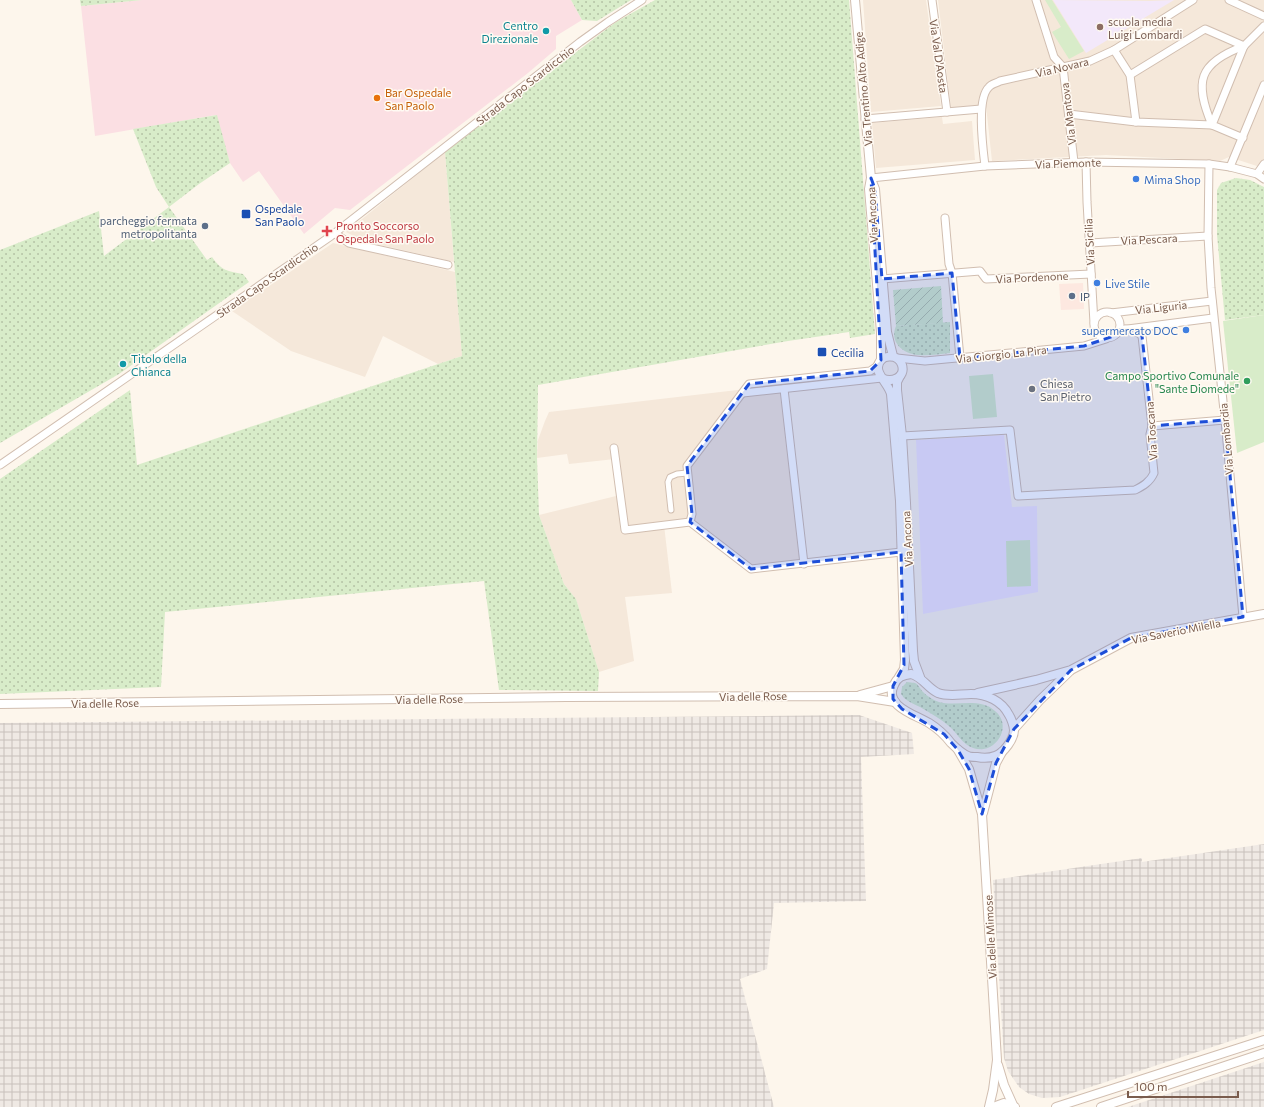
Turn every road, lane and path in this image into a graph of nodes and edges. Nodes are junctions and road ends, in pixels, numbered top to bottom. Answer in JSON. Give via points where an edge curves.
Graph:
{"nodes":[{"id":1,"x":642,"y":0,"type":"edge"},
{"id":2,"x":855,"y":0,"type":"edge"},
{"id":3,"x":932,"y":0,"type":"edge"},
{"id":4,"x":1036,"y":0,"type":"edge"},
{"id":5,"x":1193,"y":0,"type":"edge"},
{"id":6,"x":1229,"y":0,"type":"edge"},
{"id":7,"x":1264,"y":16,"type":"edge"},
{"id":8,"x":1264,"y":26,"type":"edge"},
{"id":9,"x":1244,"y":46,"type":"junction"},
{"id":10,"x":1114,"y":50,"type":"junction"},
{"id":11,"x":1063,"y":67,"type":"junction"},
{"id":12,"x":1130,"y":75,"type":"junction"},
{"id":13,"x":1264,"y":84,"type":"edge"},
{"id":14,"x":981,"y":108,"type":"junction"},
{"id":15,"x":947,"y":112,"type":"junction"},
{"id":16,"x":1069,"y":114,"type":"junction"},
{"id":17,"x":865,"y":119,"type":"junction"},
{"id":18,"x":1136,"y":122,"type":"junction"},
{"id":19,"x":1212,"y":125,"type":"junction"},
{"id":20,"x":1243,"y":138,"type":"junction"},
{"id":21,"x":1074,"y":162,"type":"junction"},
{"id":22,"x":1086,"y":162,"type":"junction"},
{"id":23,"x":1209,"y":164,"type":"junction"},
{"id":24,"x":1264,"y":164,"type":"edge"},
{"id":25,"x":984,"y":166,"type":"junction"},
{"id":26,"x":1230,"y":167,"type":"junction"},
{"id":27,"x":1257,"y":174,"type":"junction"},
{"id":28,"x":871,"y":178,"type":"junction"},
{"id":29,"x":1264,"y":179,"type":"edge"},
{"id":30,"x":944,"y":218,"type":"dead end"},
{"id":31,"x":334,"y":233,"type":"junction"},
{"id":32,"x":1208,"y":236,"type":"junction"},
{"id":33,"x":1090,"y":243,"type":"junction"},
{"id":34,"x":448,"y":265,"type":"dead end"},
{"id":35,"x":952,"y":273,"type":"junction"},
{"id":36,"x":1091,"y":274,"type":"junction"},
{"id":37,"x":882,"y":279,"type":"junction"},
{"id":38,"x":1212,"y":301,"type":"junction"},
{"id":39,"x":1092,"y":303,"type":"junction"},
{"id":40,"x":1108,"y":312,"type":"junction"},
{"id":41,"x":1213,"y":318,"type":"junction"},
{"id":42,"x":1094,"y":323,"type":"junction"},
{"id":43,"x":1122,"y":329,"type":"junction"},
{"id":44,"x":1095,"y":332,"type":"junction"},
{"id":45,"x":1106,"y":339,"type":"junction"},
{"id":46,"x":1084,"y":346,"type":"junction"},
{"id":47,"x":895,"y":357,"type":"junction"},
{"id":48,"x":960,"y":358,"type":"junction"},
{"id":49,"x":880,"y":361,"type":"junction"},
{"id":50,"x":918,"y":361,"type":"junction"},
{"id":51,"x":901,"y":374,"type":"junction"},
{"id":52,"x":882,"y":378,"type":"junction"},
{"id":53,"x":784,"y":389,"type":"junction"},
{"id":54,"x":743,"y":393,"type":"junction"},
{"id":55,"x":1225,"y":420,"type":"junction"},
{"id":56,"x":1152,"y":426,"type":"junction"},
{"id":57,"x":902,"y":436,"type":"junction"},
{"id":58,"x":614,"y":448,"type":"dead end"},
{"id":59,"x":0,"y":465,"type":"edge"},
{"id":60,"x":687,"y":473,"type":"junction"},
{"id":61,"x":671,"y":510,"type":"dead end"},
{"id":62,"x":690,"y":522,"type":"junction"},
{"id":63,"x":901,"y":552,"type":"junction"},
{"id":64,"x":804,"y":564,"type":"junction"},
{"id":65,"x":1264,"y":614,"type":"edge"},
{"id":66,"x":1243,"y":618,"type":"junction"},
{"id":67,"x":1071,"y":670,"type":"junction"},
{"id":68,"x":920,"y":677,"type":"junction"},
{"id":69,"x":899,"y":678,"type":"junction"},
{"id":70,"x":893,"y":686,"type":"junction"},
{"id":71,"x":972,"y":694,"type":"junction"},
{"id":72,"x":857,"y":696,"type":"junction"},
{"id":73,"x":895,"y":702,"type":"junction"},
{"id":74,"x":0,"y":704,"type":"edge"},
{"id":75,"x":1014,"y":729,"type":"junction"},
{"id":76,"x":958,"y":750,"type":"junction"},
{"id":77,"x":1004,"y":750,"type":"junction"},
{"id":78,"x":982,"y":814,"type":"junction"},
{"id":79,"x":1264,"y":1040,"type":"edge"},
{"id":80,"x":1264,"y":1053,"type":"edge"},
{"id":81,"x":997,"y":1060,"type":"junction"},
{"id":82,"x":1014,"y":1106,"type":"edge"},
{"id":83,"x":989,"y":1107,"type":"edge"},
{"id":84,"x":993,"y":1107,"type":"edge"},
{"id":85,"x":1056,"y":1107,"type":"edge"},
{"id":86,"x":1100,"y":1107,"type":"edge"}],
"edges":[{"from":1,"to":31,"type":"street","name":"Strada Capo Scardicchio","via":[[580,42]]},
{"from":2,"to":17,"type":"street","name":"Via Trentino Alto Adige"},
{"from":3,"to":15,"type":"street","name":"Via Val D'Aosta"},
{"from":4,"to":11,"type":"street","name":"Via Mantova","via":[[1054,57]]},
{"from":5,"to":10,"type":"street","name":"Via Novara"},
{"from":6,"to":7,"type":"street"},
{"from":8,"to":9,"type":"street"},
{"from":9,"to":12,"type":"street","via":[[1205,29]]},
{"from":9,"to":19,"type":"street"},
{"from":9,"to":19,"type":"street","via":[[1220,57],[1204,73],[1202,96]]},
{"from":10,"to":11,"type":"street","name":"Via Novara","via":[[1090,61]]},
{"from":10,"to":12,"type":"street"},
{"from":11,"to":14,"type":"street","name":"Via Novara","via":[[989,87],[984,94]]},
{"from":11,"to":16,"type":"street","name":"Via Mantova"},
{"from":12,"to":18,"type":"street"},
{"from":13,"to":20,"type":"street"},
{"from":14,"to":15,"type":"street"},
{"from":14,"to":25,"type":"street","name":"Via Novara"},
{"from":15,"to":17,"type":"street"},
{"from":16,"to":18,"type":"street"},
{"from":16,"to":21,"type":"street","name":"Via Mantova"},
{"from":17,"to":28,"type":"street","name":"Via Trentino Alto Adige"},
{"from":18,"to":19,"type":"street"},
{"from":19,"to":20,"type":"street"},
{"from":20,"to":26,"type":"street"},
{"from":21,"to":22,"type":"street","name":"Via Piemonte"},
{"from":21,"to":25,"type":"street","name":"Via Piemonte"},
{"from":22,"to":23,"type":"street","name":"Via Piemonte"},
{"from":22,"to":33,"type":"street","name":"Via Sicilia"},
{"from":23,"to":26,"type":"street","name":"Via Piemonte"},
{"from":23,"to":32,"type":"street","name":"Via Lombardia"},
{"from":24,"to":27,"type":"street"},
{"from":25,"to":28,"type":"street","name":"Via Piemonte"},
{"from":26,"to":27,"type":"street","name":"Via Piemonte"},
{"from":27,"to":29,"type":"street","name":"Via Piemonte"},
{"from":28,"to":37,"type":"street","name":"Via Ancona","via":[[875,189]]},
{"from":28,"to":49,"type":"street","name":"Via Ancona","via":[[869,189],[881,332]]},
{"from":30,"to":35,"type":"street"},
{"from":31,"to":34,"type":"street","via":[[349,243]]},
{"from":31,"to":59,"type":"street","name":"Strada Capo Scardicchio"},
{"from":32,"to":33,"type":"street","name":"Via Pescara"},
{"from":32,"to":38,"type":"street","name":"Via Lombardia"},
{"from":33,"to":36,"type":"street","name":"Via Sicilia"},
{"from":35,"to":36,"type":"street","name":"Via Pordenone","via":[[980,271],[986,280]]},
{"from":35,"to":37,"type":"street","name":"Via Pordenone"},
{"from":35,"to":48,"type":"street"},
{"from":36,"to":39,"type":"street","name":"Via Sicilia"},
{"from":37,"to":47,"type":"street","name":"Via Ancona","via":[[887,332]]},
{"from":38,"to":40,"type":"street","name":"Via Liguria"},
{"from":38,"to":41,"type":"street","name":"Via Lombardia"},
{"from":39,"to":40,"type":"street","via":[[1098,309]]},
{"from":39,"to":42,"type":"street","name":"Via Sicilia"},
{"from":40,"to":42,"type":"street","via":[[1098,315]]},
{"from":40,"to":43,"type":"street","via":[[1118,317]]},
{"from":41,"to":43,"type":"street","name":"Via Liguria"},
{"from":41,"to":55,"type":"street","name":"Via Lombardia"},
{"from":42,"to":44,"type":"street"},
{"from":43,"to":45,"type":"street"},
{"from":43,"to":56,"type":"street","name":"Via Toscana","via":[[1135,330],[1142,336]]},
{"from":44,"to":45,"type":"street"},
{"from":44,"to":46,"type":"street"},
{"from":45,"to":46,"type":"street","name":"Via Giorgio La Pira"},
{"from":46,"to":48,"type":"street","name":"Via Giorgio La Pira"},
{"from":47,"to":49,"type":"street","via":[[884,357]]},
{"from":47,"to":50,"type":"street","name":"Via Giorgio La Pira"},
{"from":47,"to":51,"type":"street","via":[[902,364]]},
{"from":48,"to":50,"type":"street","name":"Via Giorgio La Pira"},
{"from":49,"to":52,"type":"street","via":[[878,371]]},
{"from":49,"to":54,"type":"street","via":[[870,371],[749,384]]},
{"from":50,"to":51,"type":"street"},
{"from":51,"to":52,"type":"street","via":[[890,381]]},
{"from":51,"to":57,"type":"street","name":"Via Ancona","via":[[897,390]]},
{"from":52,"to":53,"type":"street"},
{"from":52,"to":63,"type":"street","name":"Via Ancona","via":[[891,394],[900,502]]},
{"from":53,"to":54,"type":"street"},
{"from":53,"to":64,"type":"street"},
{"from":54,"to":60,"type":"street","via":[[687,466]]},
{"from":55,"to":56,"type":"street"},
{"from":55,"to":66,"type":"street","name":"Via Lombardia"},
{"from":56,"to":57,"type":"street","name":"Via Toscana","via":[[1150,434],[1154,474],[1144,486],[1135,490],[1018,496],[1010,430]]},
{"from":57,"to":68,"type":"street","name":"Via Ancona","via":[[913,651]]},
{"from":58,"to":62,"type":"street","via":[[625,530]]},
{"from":60,"to":61,"type":"street","via":[[670,477],[668,482]]},
{"from":60,"to":62,"type":"street","via":[[692,514]]},
{"from":62,"to":64,"type":"street","via":[[752,569]]},
{"from":63,"to":64,"type":"street"},
{"from":63,"to":69,"type":"street","name":"Via Ancona","via":[[904,669]]},
{"from":65,"to":66,"type":"street","name":"Via Saverio Milella"},
{"from":66,"to":67,"type":"street","name":"Via Saverio Milella","via":[[1131,638]]},
{"from":67,"to":71,"type":"street"},
{"from":67,"to":75,"type":"street"},
{"from":68,"to":69,"type":"street","via":[[911,674]]},
{"from":68,"to":71,"type":"street","via":[[938,693]]},
{"from":69,"to":70,"type":"street"},
{"from":70,"to":72,"type":"street","name":"Via delle Rose"},
{"from":70,"to":73,"type":"street"},
{"from":71,"to":75,"type":"street","via":[[988,696],[1001,704],[1009,715]]},
{"from":72,"to":73,"type":"street","name":"Via delle Rose"},
{"from":72,"to":74,"type":"street","name":"Via delle Rose"},
{"from":73,"to":76,"type":"street","via":[[902,709],[930,723]]},
{"from":75,"to":77,"type":"street","name":"Via delle Mimose"},
{"from":76,"to":77,"type":"street","via":[[969,757],[982,758],[996,756]]},
{"from":76,"to":78,"type":"street","name":"Via delle Mimose","via":[[969,769]]},
{"from":77,"to":78,"type":"street","name":"Via delle Mimose","via":[[996,763]]},
{"from":78,"to":81,"type":"street","name":"Via delle Mimose"},
{"from":79,"to":85,"type":"street"},
{"from":80,"to":86,"type":"street"},
{"from":81,"to":82,"type":"street","name":"Via delle Mimose","via":[[1004,1085]]},
{"from":81,"to":83,"type":"street","name":"Via delle Mimose"},
{"from":82,"to":84,"type":"street","via":[[1004,1103]]}]}
